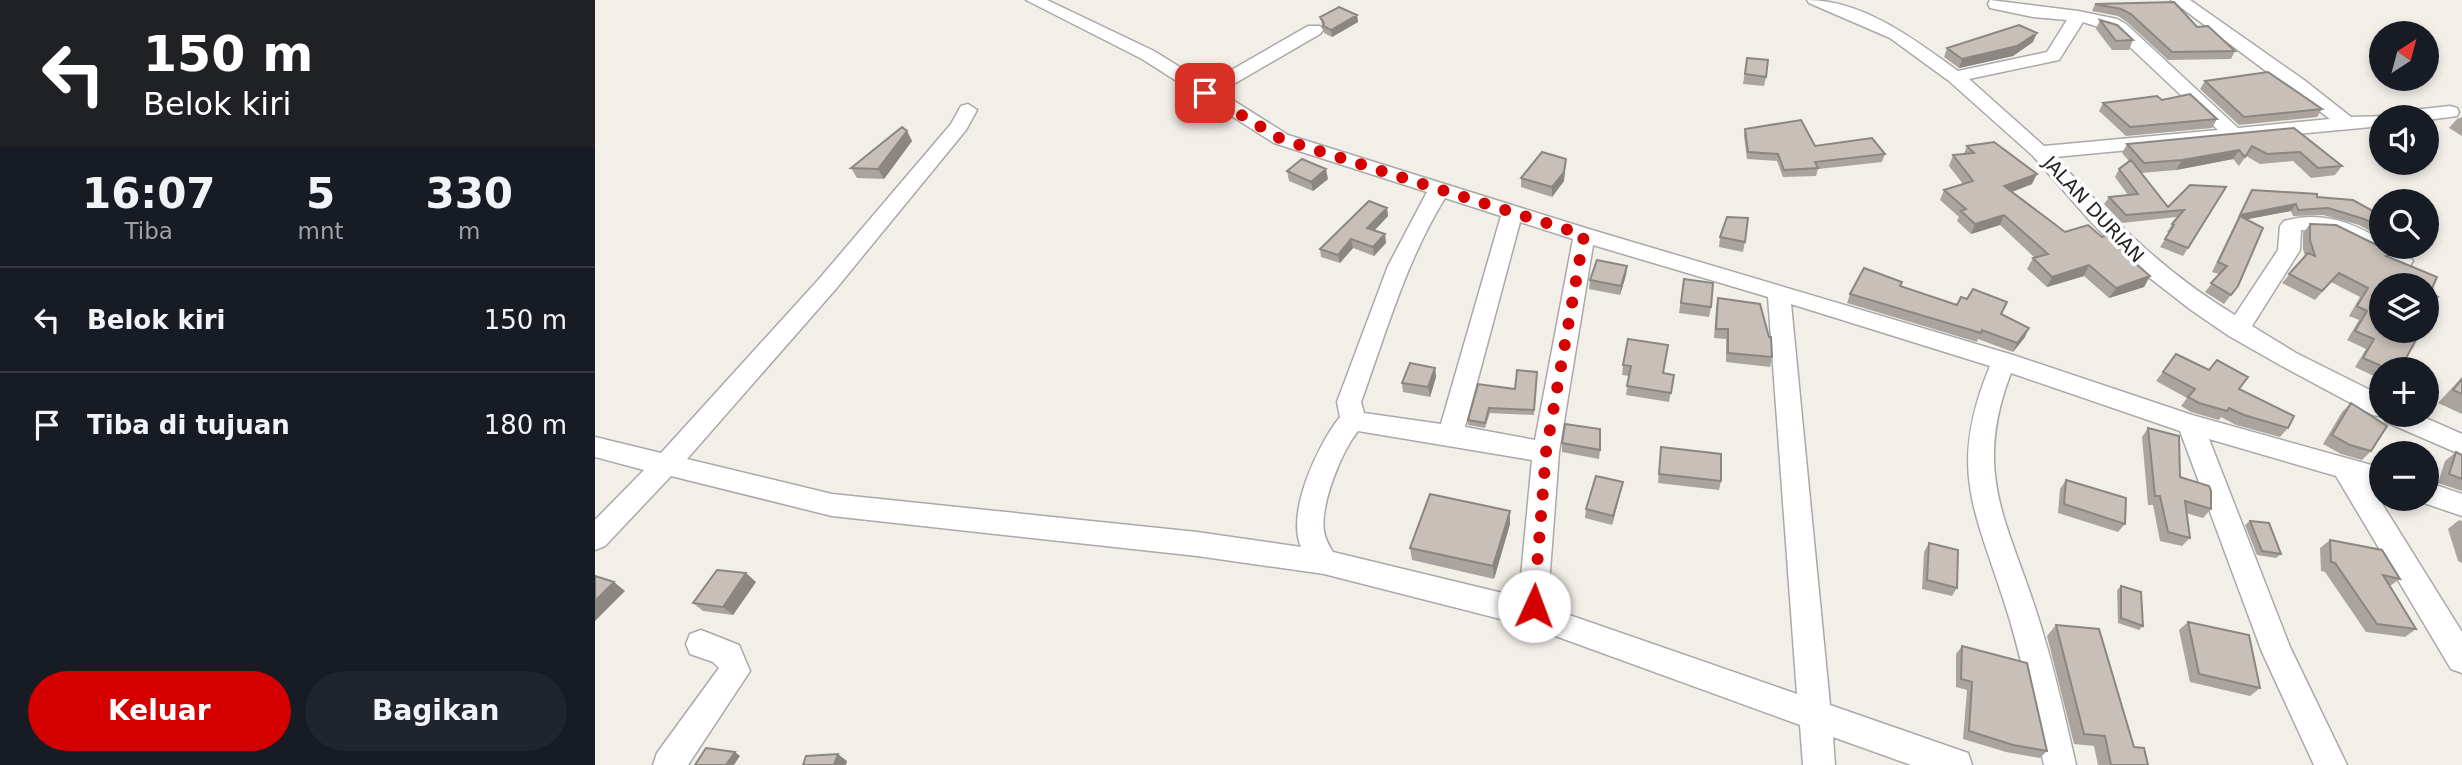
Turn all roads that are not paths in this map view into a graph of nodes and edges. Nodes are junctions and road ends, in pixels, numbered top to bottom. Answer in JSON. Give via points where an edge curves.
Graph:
{"nodes":[{"id":1,"x":1034,"y":0,"type":"edge"},
{"id":2,"x":1815,"y":0,"type":"edge"},
{"id":3,"x":2179,"y":0,"type":"edge"},
{"id":4,"x":1996,"y":4,"type":"dead end"},
{"id":5,"x":2078,"y":16,"type":"junction"},
{"id":6,"x":1314,"y":30,"type":"dead end"},
{"id":7,"x":1955,"y":77,"type":"junction"},
{"id":8,"x":1205,"y":93,"type":"junction"},
{"id":9,"x":968,"y":110,"type":"dead end"},
{"id":10,"x":2450,"y":112,"type":"dead end"},
{"id":11,"x":2439,"y":113,"type":"edge"},
{"id":12,"x":2369,"y":121,"type":"edge"},
{"id":13,"x":2347,"y":123,"type":"junction"},
{"id":14,"x":2233,"y":133,"type":"junction"},
{"id":15,"x":2041,"y":152,"type":"junction"},
{"id":16,"x":1439,"y":190,"type":"junction"},
{"id":17,"x":1512,"y":213,"type":"junction"},
{"id":18,"x":1584,"y":235,"type":"junction"},
{"id":19,"x":2402,"y":261,"type":"edge"},
{"id":20,"x":1779,"y":292,"type":"junction"},
{"id":21,"x":2237,"y":330,"type":"junction"},
{"id":22,"x":2004,"y":361,"type":"junction"},
{"id":23,"x":2369,"y":402,"type":"edge"},
{"id":24,"x":1353,"y":419,"type":"junction"},
{"id":25,"x":2190,"y":424,"type":"junction"},
{"id":26,"x":2422,"y":427,"type":"edge"},
{"id":27,"x":1450,"y":435,"type":"junction"},
{"id":28,"x":2462,"y":445,"type":"edge"},
{"id":29,"x":595,"y":447,"type":"edge"},
{"id":30,"x":1546,"y":452,"type":"junction"},
{"id":31,"x":668,"y":464,"type":"junction"},
{"id":32,"x":2345,"y":468,"type":"junction"},
{"id":33,"x":2369,"y":475,"type":"edge"},
{"id":34,"x":2439,"y":497,"type":"edge"},
{"id":35,"x":2462,"y":505,"type":"edge"},
{"id":36,"x":595,"y":538,"type":"edge"},
{"id":37,"x":1324,"y":562,"type":"junction"},
{"id":38,"x":1536,"y":614,"type":"junction"},
{"id":39,"x":701,"y":644,"type":"dead end"},
{"id":40,"x":2462,"y":659,"type":"edge"},
{"id":41,"x":1813,"y":716,"type":"junction"},
{"id":42,"x":669,"y":765,"type":"edge"},
{"id":43,"x":1819,"y":765,"type":"edge"},
{"id":44,"x":1956,"y":765,"type":"edge"},
{"id":45,"x":2060,"y":765,"type":"edge"},
{"id":46,"x":2331,"y":765,"type":"edge"}],
"edges":[{"from":1,"to":8,"type":"street","via":[[1148,55]]},
{"from":2,"to":7,"type":"street","name":"JALAN DURIAN","via":[[1896,34]]},
{"from":3,"to":13,"type":"street"},
{"from":4,"to":5,"type":"street"},
{"from":5,"to":7,"type":"street","via":[[2053,56]]},
{"from":5,"to":14,"type":"street","via":[[2120,28]]},
{"from":6,"to":8,"type":"street"},
{"from":7,"to":15,"type":"street","name":"JALAN DURIAN"},
{"from":8,"to":16,"type":"street","via":[[1281,139]]},
{"from":9,"to":31,"type":"street","via":[[881,221]]},
{"from":10,"to":11,"type":"street"},
{"from":12,"to":13,"type":"street"},
{"from":13,"to":14,"type":"street"},
{"from":14,"to":15,"type":"street"},
{"from":15,"to":21,"type":"street","name":"JALAN DURIAN","via":[[2145,263]]},
{"from":16,"to":17,"type":"street"},
{"from":16,"to":24,"type":"street","via":[[1400,264],[1349,402]]},
{"from":17,"to":18,"type":"street"},
{"from":17,"to":27,"type":"street"},
{"from":18,"to":20,"type":"street"},
{"from":18,"to":30,"type":"street"},
{"from":19,"to":21,"type":"street","via":[[2336,226],[2291,226],[2288,250]]},
{"from":20,"to":22,"type":"street"},
{"from":20,"to":41,"type":"street"},
{"from":21,"to":23,"type":"street","name":"JALAN DURIAN"},
{"from":22,"to":25,"type":"street"},
{"from":22,"to":45,"type":"street","via":[[1983,419],[1981,477],[1994,536],[2025,622]]},
{"from":24,"to":27,"type":"street","via":[[1384,428]]},
{"from":24,"to":37,"type":"street","via":[[1339,439],[1309,527]]},
{"from":25,"to":32,"type":"street"},
{"from":25,"to":46,"type":"street","via":[[2277,652]]},
{"from":26,"to":28,"type":"street"},
{"from":27,"to":30,"type":"street"},
{"from":29,"to":31,"type":"street"},
{"from":30,"to":38,"type":"street","via":[[1535,569]]},
{"from":31,"to":36,"type":"street"},
{"from":31,"to":37,"type":"street","via":[[832,505]]},
{"from":32,"to":33,"type":"street"},
{"from":32,"to":40,"type":"street"},
{"from":34,"to":35,"type":"street"},
{"from":37,"to":38,"type":"street"},
{"from":38,"to":41,"type":"street","via":[[1551,625]]},
{"from":39,"to":42,"type":"street","via":[[731,656],[735,671]]},
{"from":41,"to":43,"type":"street"},
{"from":41,"to":44,"type":"street"}]}
